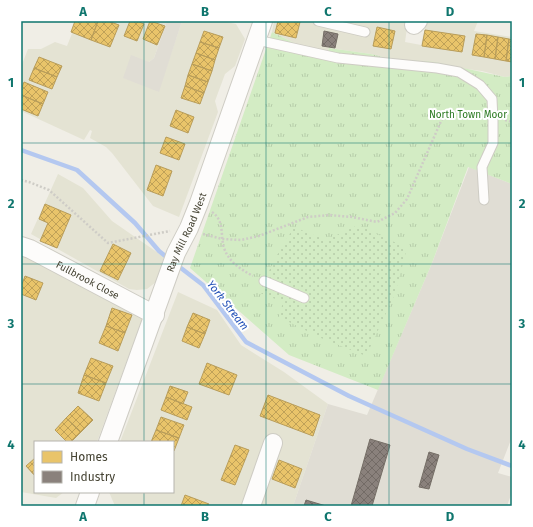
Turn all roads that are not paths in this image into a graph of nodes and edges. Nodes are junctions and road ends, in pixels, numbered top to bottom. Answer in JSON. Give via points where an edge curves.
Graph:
{"nodes":[{"id":1,"x":263,"y":21,"type":"edge"},
{"id":2,"x":318,"y":21,"type":"edge"},
{"id":3,"x":365,"y":32,"type":"dead end"},
{"id":4,"x":257,"y":40,"type":"junction"},
{"id":5,"x":484,"y":200,"type":"dead end"},
{"id":6,"x":21,"y":246,"type":"edge"},
{"id":7,"x":264,"y":281,"type":"road end"},
{"id":8,"x":304,"y":298,"type":"dead end"},
{"id":9,"x":155,"y":315,"type":"junction"},
{"id":10,"x":108,"y":441,"type":"edge"},
{"id":11,"x":273,"y":443,"type":"dead end"},
{"id":12,"x":90,"y":493,"type":"edge"},
{"id":13,"x":85,"y":506,"type":"edge"},
{"id":14,"x":251,"y":506,"type":"edge"}],
"edges":[{"from":1,"to":4,"type":"street","name":"Ray Mill Road West"},
{"from":2,"to":3,"type":"lane"},
{"from":4,"to":5,"type":"lane","via":[[338,58],[459,72],[480,85],[492,99],[493,120],[493,143],[482,167]]},
{"from":4,"to":9,"type":"street","name":"Ray Mill Road West","via":[[199,203],[176,253]]},
{"from":6,"to":9,"type":"street","name":"Fullbrook Close"},
{"from":7,"to":8,"type":"lane"},
{"from":9,"to":10,"type":"street","name":"Ray Mill Road West"},
{"from":11,"to":14,"type":"street"},
{"from":12,"to":13,"type":"street"}]}
